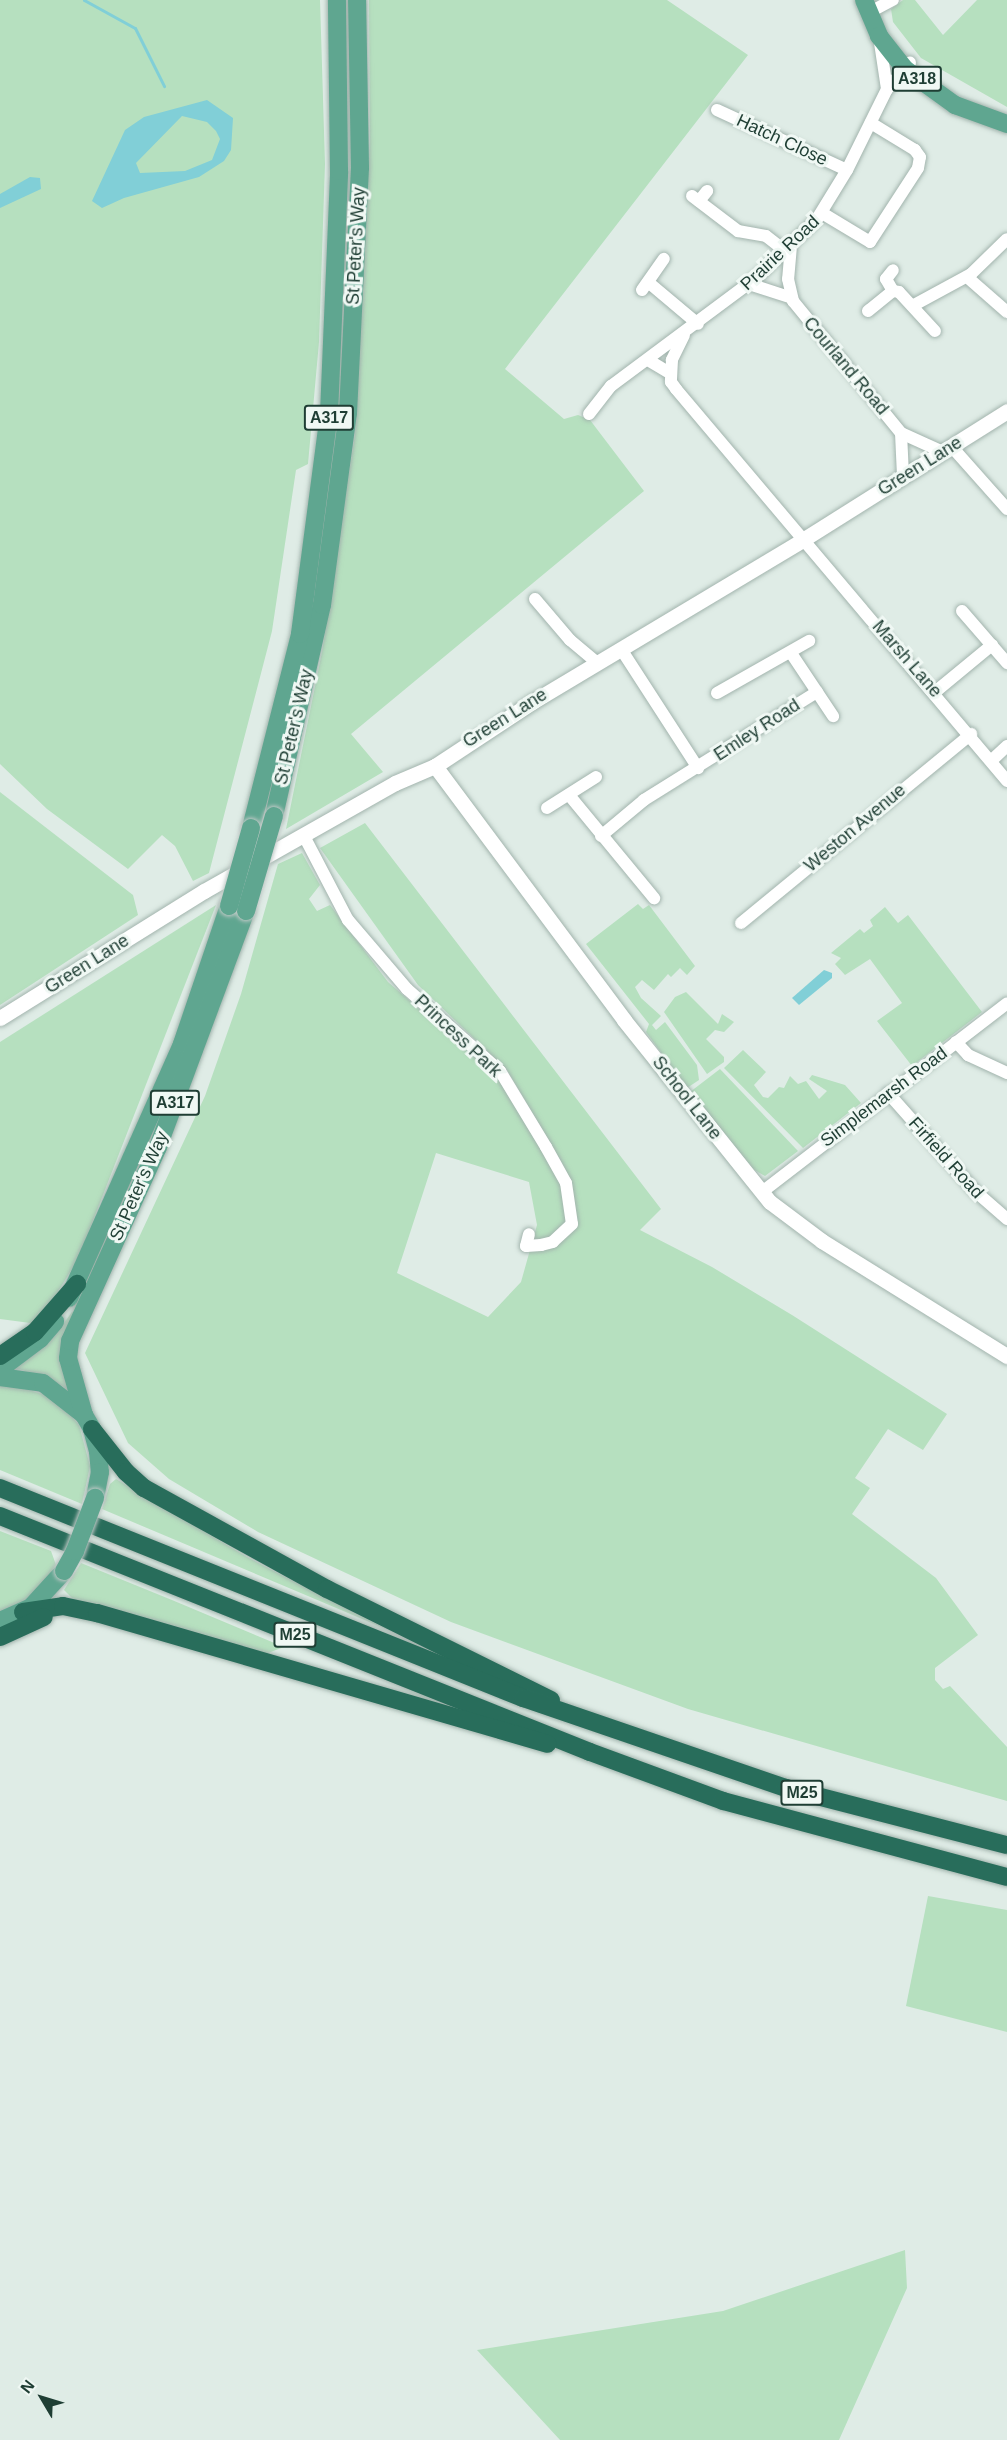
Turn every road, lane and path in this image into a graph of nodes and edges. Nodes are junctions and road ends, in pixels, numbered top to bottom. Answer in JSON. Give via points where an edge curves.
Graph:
{"nodes":[{"id":1,"x":338,"y":0,"type":"edge"},
{"id":2,"x":357,"y":0,"type":"edge"},
{"id":3,"x":892,"y":0,"type":"edge"},
{"id":4,"x":867,"y":6,"type":"edge"},
{"id":5,"x":879,"y":36,"type":"junction"},
{"id":6,"x":908,"y":65,"type":"junction"},
{"id":7,"x":887,"y":89,"type":"junction"},
{"id":8,"x":717,"y":110,"type":"dead end"},
{"id":9,"x":998,"y":121,"type":"edge"},
{"id":10,"x":871,"y":123,"type":"junction"},
{"id":11,"x":847,"y":170,"type":"junction"},
{"id":12,"x":700,"y":196,"type":"dead end"},
{"id":13,"x":822,"y":213,"type":"junction"},
{"id":14,"x":1007,"y":239,"type":"edge"},
{"id":15,"x":788,"y":249,"type":"junction"},
{"id":16,"x":664,"y":259,"type":"dead end"},
{"id":17,"x":893,"y":270,"type":"dead end"},
{"id":18,"x":967,"y":277,"type":"junction"},
{"id":19,"x":749,"y":284,"type":"junction"},
{"id":20,"x":893,"y":291,"type":"junction"},
{"id":21,"x":792,"y":298,"type":"junction"},
{"id":22,"x":914,"y":305,"type":"junction"},
{"id":23,"x":868,"y":311,"type":"dead end"},
{"id":24,"x":1007,"y":312,"type":"edge"},
{"id":25,"x":698,"y":324,"type":"junction"},
{"id":26,"x":935,"y":331,"type":"dead end"},
{"id":27,"x":684,"y":335,"type":"junction"},
{"id":28,"x":648,"y":360,"type":"junction"},
{"id":29,"x":670,"y":373,"type":"junction"},
{"id":30,"x":1007,"y":411,"type":"edge"},
{"id":31,"x":590,"y":414,"type":"dead end"},
{"id":32,"x":902,"y":433,"type":"junction"},
{"id":33,"x":947,"y":449,"type":"junction"},
{"id":34,"x":903,"y":475,"type":"junction"},
{"id":35,"x":1007,"y":509,"type":"edge"},
{"id":36,"x":804,"y":539,"type":"junction"},
{"id":37,"x":535,"y":599,"type":"dead end"},
{"id":38,"x":962,"y":610,"type":"dead end"},
{"id":39,"x":809,"y":641,"type":"dead end"},
{"id":40,"x":992,"y":645,"type":"junction"},
{"id":41,"x":621,"y":649,"type":"junction"},
{"id":42,"x":791,"y":653,"type":"junction"},
{"id":43,"x":597,"y":663,"type":"junction"},
{"id":44,"x":1007,"y":663,"type":"edge"},
{"id":45,"x":817,"y":692,"type":"junction"},
{"id":46,"x":935,"y":692,"type":"junction"},
{"id":47,"x":717,"y":693,"type":"dead end"},
{"id":48,"x":833,"y":716,"type":"dead end"},
{"id":49,"x":971,"y":734,"type":"junction"},
{"id":50,"x":1007,"y":746,"type":"edge"},
{"id":51,"x":992,"y":760,"type":"junction"},
{"id":52,"x":435,"y":766,"type":"junction"},
{"id":53,"x":698,"y":768,"type":"junction"},
{"id":54,"x":596,"y":777,"type":"dead end"},
{"id":55,"x":1007,"y":781,"type":"edge"},
{"id":56,"x":569,"y":795,"type":"junction"},
{"id":57,"x":547,"y":808,"type":"dead end"},
{"id":58,"x":304,"y":836,"type":"junction"},
{"id":59,"x":601,"y":836,"type":"junction"},
{"id":60,"x":654,"y":898,"type":"dead end"},
{"id":61,"x":237,"y":909,"type":"junction"},
{"id":62,"x":741,"y":924,"type":"dead end"},
{"id":63,"x":1007,"y":1003,"type":"edge"},
{"id":64,"x":0,"y":1018,"type":"edge"},
{"id":65,"x":956,"y":1042,"type":"junction"},
{"id":66,"x":1007,"y":1073,"type":"edge"},
{"id":67,"x":888,"y":1093,"type":"junction"},
{"id":68,"x":762,"y":1192,"type":"junction"},
{"id":69,"x":1007,"y":1219,"type":"edge"},
{"id":70,"x":529,"y":1234,"type":"dead end"},
{"id":71,"x":77,"y":1284,"type":"junction"},
{"id":72,"x":0,"y":1356,"type":"edge"},
{"id":73,"x":1007,"y":1356,"type":"edge"},
{"id":74,"x":0,"y":1369,"type":"edge"},
{"id":75,"x":0,"y":1377,"type":"edge"},
{"id":76,"x":88,"y":1422,"type":"junction"},
{"id":77,"x":0,"y":1488,"type":"edge"},
{"id":78,"x":0,"y":1516,"type":"edge"},
{"id":79,"x":9,"y":1618,"type":"edge"},
{"id":80,"x":123,"y":1622,"type":"junction"},
{"id":81,"x":0,"y":1637,"type":"edge"},
{"id":82,"x":583,"y":1719,"type":"junction"},
{"id":83,"x":590,"y":1752,"type":"junction"},
{"id":84,"x":1007,"y":1845,"type":"edge"},
{"id":85,"x":1007,"y":1877,"type":"edge"}],
"edges":[{"from":1,"to":61,"type":"main road","name":"St Peter's Way","number":"A317","bridge":true,"via":[[339,182],[329,414],[300,634],[251,828]]},
{"from":2,"to":61,"type":"main road","name":"St Peter's Way","number":"A317","bridge":true,"via":[[360,168],[348,413],[322,605],[274,816]]},
{"from":3,"to":4,"type":"street"},
{"from":4,"to":5,"type":"main road","number":"A318"},
{"from":4,"to":6,"type":"main road","number":"A318"},
{"from":5,"to":6,"type":"main road","number":"A318"},
{"from":5,"to":7,"type":"street"},
{"from":6,"to":7,"type":"street","name":"Prairie Road"},
{"from":6,"to":9,"type":"main road","number":"A318"},
{"from":7,"to":10,"type":"street","name":"Prairie Road"},
{"from":8,"to":11,"type":"street","name":"Hatch Close"},
{"from":10,"to":11,"type":"street","name":"Prairie Road"},
{"from":10,"to":13,"type":"street","via":[[915,150],[920,157],[918,168],[870,242]]},
{"from":11,"to":13,"type":"street","name":"Prairie Road"},
{"from":12,"to":15,"type":"street","via":[[738,231],[766,236]]},
{"from":13,"to":15,"type":"street","name":"Prairie Road"},
{"from":14,"to":18,"type":"street"},
{"from":15,"to":19,"type":"street","name":"Prairie Road"},
{"from":15,"to":21,"type":"street","name":"Courland Road"},
{"from":16,"to":25,"type":"street","via":[[645,286]]},
{"from":17,"to":20,"type":"street","via":[[886,279]]},
{"from":18,"to":22,"type":"street"},
{"from":18,"to":24,"type":"street"},
{"from":19,"to":21,"type":"street","name":"Courland Road"},
{"from":19,"to":25,"type":"street","name":"Prairie Road"},
{"from":20,"to":22,"type":"street"},
{"from":20,"to":23,"type":"street"},
{"from":21,"to":32,"type":"street","name":"Courland Road"},
{"from":22,"to":26,"type":"street"},
{"from":25,"to":27,"type":"street","name":"Prairie Road"},
{"from":27,"to":28,"type":"street","name":"Prairie Road"},
{"from":27,"to":29,"type":"street"},
{"from":28,"to":29,"type":"street"},
{"from":28,"to":31,"type":"street","name":"Prairie Road","via":[[611,386]]},
{"from":29,"to":36,"type":"street","via":[[676,388]]},
{"from":30,"to":33,"type":"street","name":"Green Lane"},
{"from":32,"to":33,"type":"street","name":"Courland Road"},
{"from":32,"to":34,"type":"street","name":"Courland Road"},
{"from":33,"to":34,"type":"street","name":"Green Lane"},
{"from":33,"to":35,"type":"street"},
{"from":34,"to":36,"type":"street","name":"Green Lane"},
{"from":36,"to":41,"type":"street","name":"Green Lane"},
{"from":36,"to":46,"type":"street","name":"Marsh Lane"},
{"from":37,"to":43,"type":"street","via":[[570,640]]},
{"from":38,"to":40,"type":"street"},
{"from":39,"to":42,"type":"street"},
{"from":40,"to":44,"type":"street"},
{"from":40,"to":46,"type":"street"},
{"from":41,"to":43,"type":"street","name":"Green Lane"},
{"from":41,"to":53,"type":"street","name":"Emley Road"},
{"from":42,"to":45,"type":"street","name":"Emley Road"},
{"from":42,"to":47,"type":"street"},
{"from":43,"to":52,"type":"street","name":"Green Lane"},
{"from":45,"to":48,"type":"street","name":"Emley Road"},
{"from":45,"to":53,"type":"street","name":"Emley Road"},
{"from":46,"to":49,"type":"street","name":"Marsh Lane"},
{"from":49,"to":51,"type":"street","name":"Marsh Lane"},
{"from":49,"to":62,"type":"street","name":"Weston Avenue"},
{"from":50,"to":51,"type":"street"},
{"from":51,"to":55,"type":"street","name":"Marsh Lane"},
{"from":52,"to":58,"type":"street","name":"Green Lane","via":[[395,783]]},
{"from":52,"to":68,"type":"street","name":"School Lane","via":[[624,1020]]},
{"from":53,"to":59,"type":"street","name":"Emley Road","via":[[644,800]]},
{"from":54,"to":56,"type":"street"},
{"from":56,"to":57,"type":"street"},
{"from":56,"to":59,"type":"street"},
{"from":58,"to":64,"type":"street","name":"Green Lane","via":[[204,891]]},
{"from":58,"to":70,"type":"street","name":"Princess Park","via":[[348,920],[407,989],[500,1071],[546,1147],[566,1183],[572,1224],[553,1242],[541,1245],[526,1246]]},
{"from":59,"to":60,"type":"street"},
{"from":61,"to":71,"type":"main road","name":"St Peter's Way","number":"A317"},
{"from":61,"to":76,"type":"main road","name":"St Peter's Way","number":"A317","via":[[158,1147],[70,1341],[68,1358]]},
{"from":63,"to":65,"type":"street","name":"Simplemarsh Road"},
{"from":65,"to":66,"type":"street","via":[[968,1055]]},
{"from":65,"to":67,"type":"street","name":"Simplemarsh Road"},
{"from":67,"to":68,"type":"street","name":"Simplemarsh Road"},
{"from":67,"to":69,"type":"street","name":"Firfield Road","via":[[975,1191]]},
{"from":68,"to":73,"type":"street","name":"School Lane","via":[[782,1213],[822,1241]]},
{"from":71,"to":72,"type":"highway","via":[[35,1332]]},
{"from":71,"to":74,"type":"main road","name":"St Peter's Way","number":"A317","via":[[61,1315],[40,1340]]},
{"from":75,"to":76,"type":"main road","via":[[43,1383]]},
{"from":76,"to":79,"type":"main road","name":"St Peter's Way","bridge":true,"via":[[100,1472],[95,1498],[75,1551],[52,1589]]},
{"from":76,"to":82,"type":"highway","number":"M25","via":[[126,1472],[144,1488],[327,1589],[530,1687]]},
{"from":77,"to":82,"type":"highway","number":"M25","via":[[389,1646]]},
{"from":78,"to":83,"type":"highway","number":"M25"},
{"from":79,"to":80,"type":"highway","number":"M25","via":[[63,1606]]},
{"from":80,"to":81,"type":"highway","number":"M25","via":[[62,1614],[34,1620]]},
{"from":80,"to":83,"type":"highway","number":"M25","via":[[457,1720]]},
{"from":82,"to":84,"type":"highway","number":"M25","via":[[786,1788]]},
{"from":83,"to":85,"type":"highway","number":"M25","via":[[723,1801]]}]}
